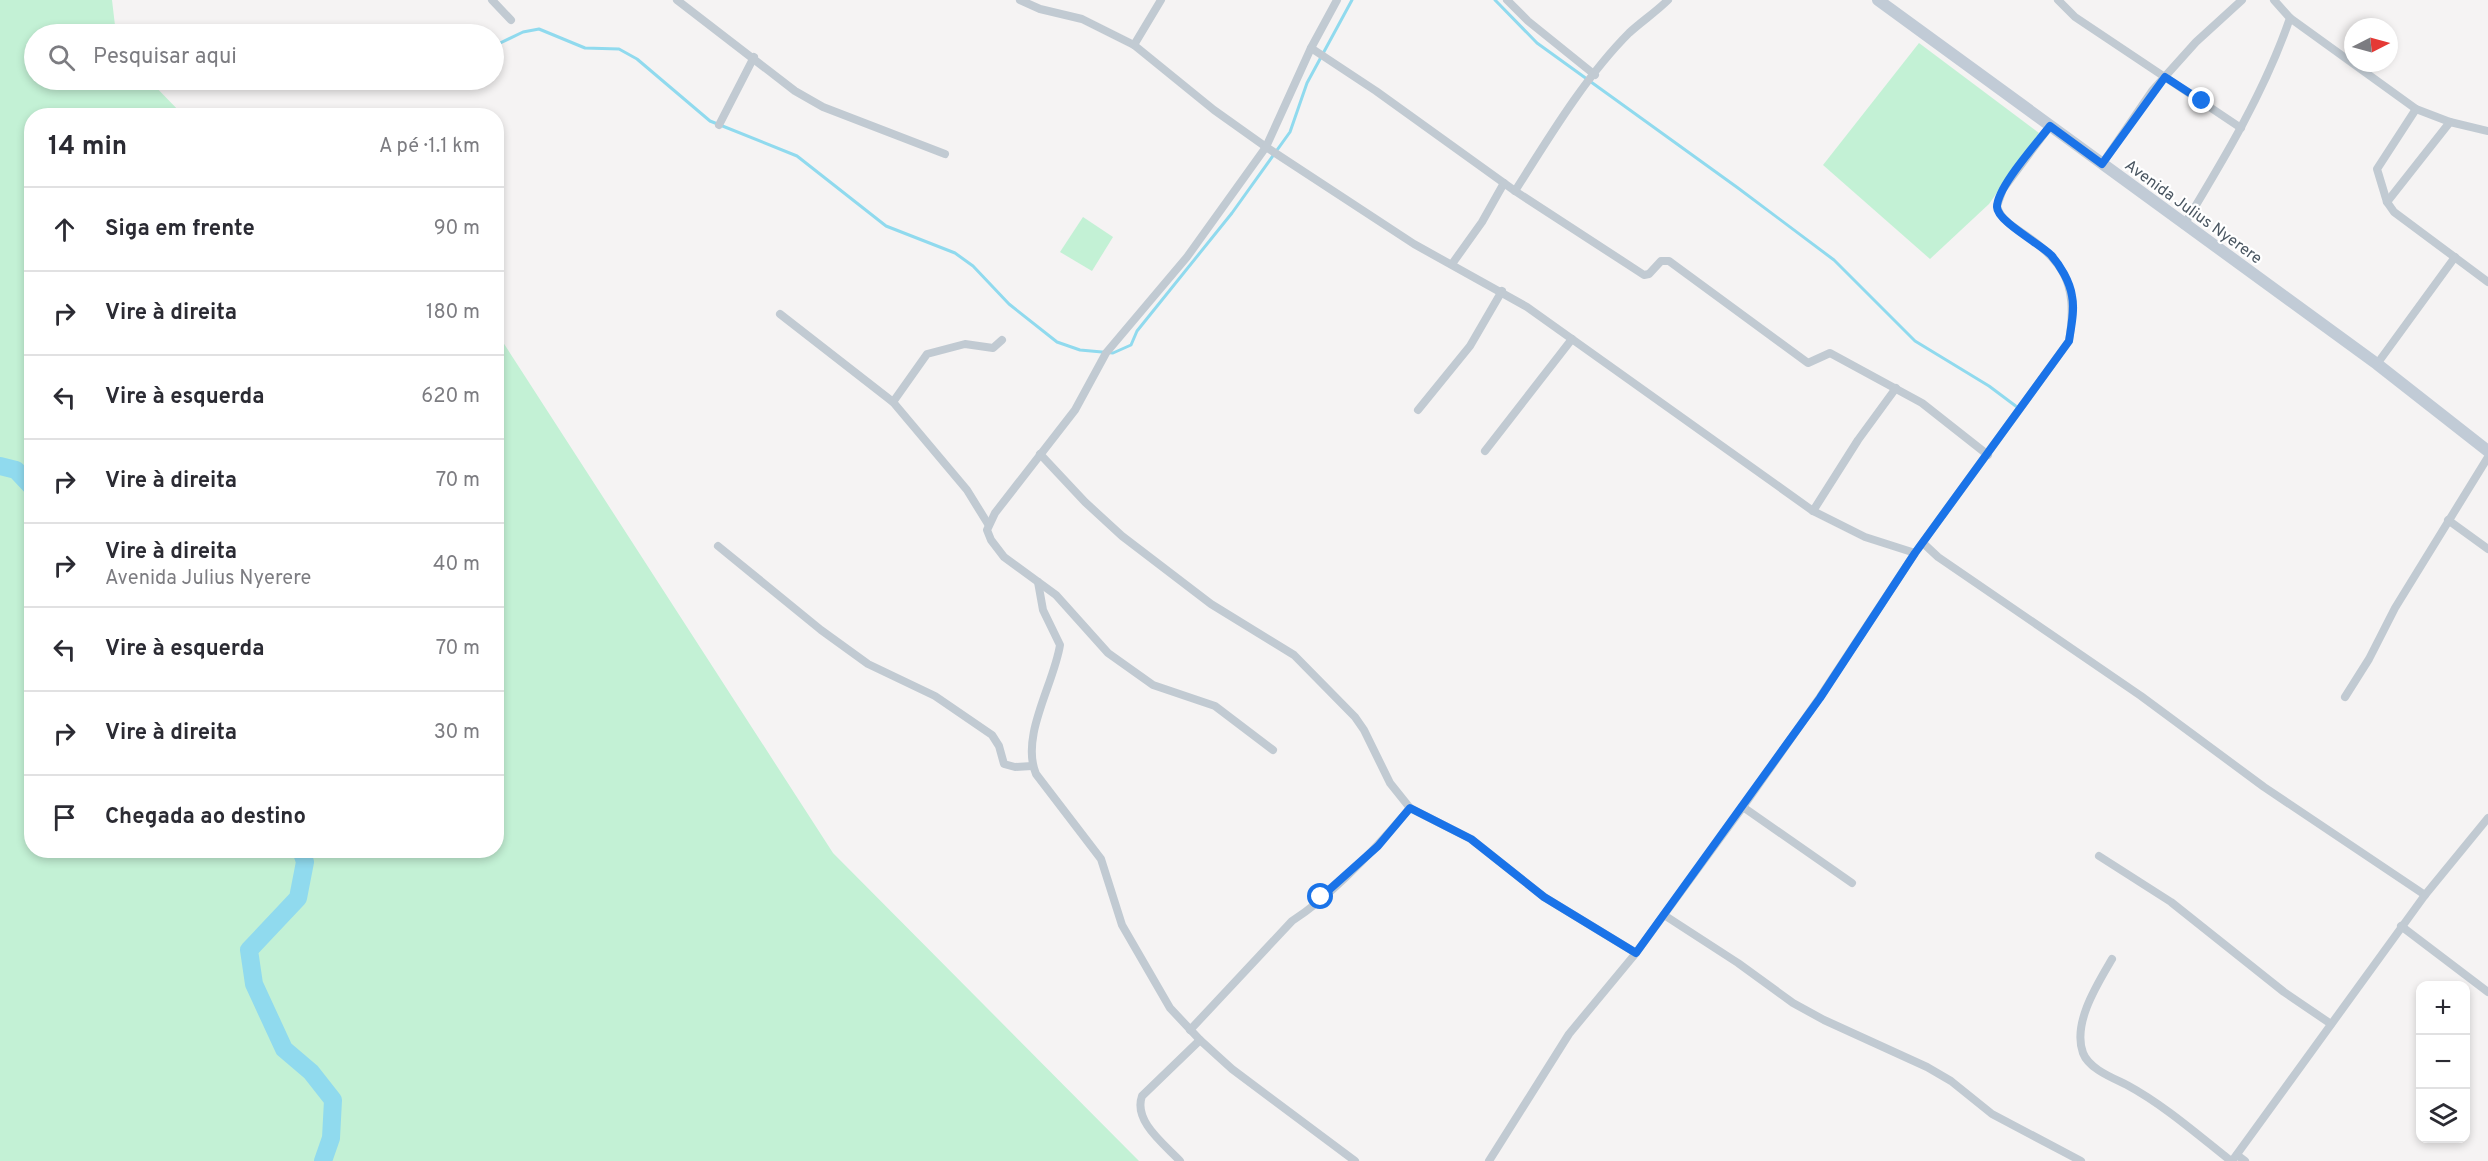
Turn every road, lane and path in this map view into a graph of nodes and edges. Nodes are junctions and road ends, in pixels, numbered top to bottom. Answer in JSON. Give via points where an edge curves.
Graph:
{"nodes":[{"id":1,"x":492,"y":0,"type":"edge"},
{"id":2,"x":677,"y":0,"type":"edge"},
{"id":3,"x":1020,"y":0,"type":"edge"},
{"id":4,"x":1161,"y":0,"type":"edge"},
{"id":5,"x":1337,"y":0,"type":"edge"},
{"id":6,"x":1507,"y":0,"type":"edge"},
{"id":7,"x":1668,"y":0,"type":"edge"},
{"id":8,"x":1878,"y":0,"type":"edge"},
{"id":9,"x":2058,"y":0,"type":"edge"},
{"id":10,"x":2242,"y":0,"type":"edge"},
{"id":11,"x":2274,"y":0,"type":"edge"},
{"id":12,"x":2290,"y":18,"type":"junction"},
{"id":13,"x":511,"y":20,"type":"dead end"},
{"id":14,"x":1134,"y":45,"type":"junction"},
{"id":15,"x":1311,"y":48,"type":"junction"},
{"id":16,"x":754,"y":57,"type":"junction"},
{"id":17,"x":1595,"y":75,"type":"junction"},
{"id":18,"x":2165,"y":77,"type":"junction"},
{"id":19,"x":2416,"y":109,"type":"junction"},
{"id":20,"x":2450,"y":122,"type":"junction"},
{"id":21,"x":719,"y":125,"type":"dead end"},
{"id":22,"x":2050,"y":126,"type":"junction"},
{"id":23,"x":2241,"y":128,"type":"junction"},
{"id":24,"x":2488,"y":131,"type":"edge"},
{"id":25,"x":1266,"y":147,"type":"junction"},
{"id":26,"x":945,"y":154,"type":"dead end"},
{"id":27,"x":2102,"y":164,"type":"junction"},
{"id":28,"x":1504,"y":183,"type":"junction"},
{"id":29,"x":1515,"y":191,"type":"junction"},
{"id":30,"x":2387,"y":202,"type":"junction"},
{"id":31,"x":2184,"y":225,"type":"junction"},
{"id":32,"x":2455,"y":257,"type":"junction"},
{"id":33,"x":1452,"y":264,"type":"junction"},
{"id":34,"x":2488,"y":282,"type":"edge"},
{"id":35,"x":1502,"y":291,"type":"junction"},
{"id":36,"x":780,"y":314,"type":"dead end"},
{"id":37,"x":1572,"y":339,"type":"junction"},
{"id":38,"x":1002,"y":340,"type":"dead end"},
{"id":39,"x":2377,"y":364,"type":"junction"},
{"id":40,"x":1896,"y":388,"type":"junction"},
{"id":41,"x":893,"y":402,"type":"junction"},
{"id":42,"x":1418,"y":410,"type":"dead end"},
{"id":43,"x":1485,"y":451,"type":"dead end"},
{"id":44,"x":2488,"y":452,"type":"edge"},
{"id":45,"x":1040,"y":454,"type":"junction"},
{"id":46,"x":1988,"y":455,"type":"junction"},
{"id":47,"x":2488,"y":457,"type":"edge"},
{"id":48,"x":1813,"y":511,"type":"junction"},
{"id":49,"x":2448,"y":520,"type":"junction"},
{"id":50,"x":988,"y":524,"type":"junction"},
{"id":51,"x":1923,"y":543,"type":"junction"},
{"id":52,"x":718,"y":546,"type":"dead end"},
{"id":53,"x":2488,"y":549,"type":"edge"},
{"id":54,"x":1915,"y":553,"type":"junction"},
{"id":55,"x":1038,"y":582,"type":"junction"},
{"id":56,"x":2345,"y":697,"type":"dead end"},
{"id":57,"x":1273,"y":750,"type":"dead end"},
{"id":58,"x":1032,"y":766,"type":"junction"},
{"id":59,"x":1743,"y":807,"type":"junction"},
{"id":60,"x":1410,"y":808,"type":"junction"},
{"id":61,"x":2488,"y":818,"type":"edge"},
{"id":62,"x":2099,"y":856,"type":"dead end"},
{"id":63,"x":1852,"y":883,"type":"dead end"},
{"id":64,"x":2425,"y":894,"type":"junction"},
{"id":65,"x":1664,"y":915,"type":"junction"},
{"id":66,"x":2401,"y":926,"type":"junction"},
{"id":67,"x":1636,"y":953,"type":"junction"},
{"id":68,"x":2112,"y":959,"type":"dead end"},
{"id":69,"x":2488,"y":992,"type":"edge"},
{"id":70,"x":2331,"y":1024,"type":"junction"},
{"id":71,"x":1190,"y":1030,"type":"junction"},
{"id":72,"x":1200,"y":1040,"type":"junction"},
{"id":73,"x":2234,"y":1159,"type":"edge"},
{"id":74,"x":1180,"y":1161,"type":"edge"},
{"id":75,"x":1354,"y":1161,"type":"edge"},
{"id":76,"x":1489,"y":1161,"type":"edge"},
{"id":77,"x":2081,"y":1161,"type":"edge"},
{"id":78,"x":2245,"y":1161,"type":"edge"}],
"edges":[{"from":1,"to":13,"type":"street"},
{"from":2,"to":16,"type":"street"},
{"from":3,"to":14,"type":"street","via":[[1082,19]]},
{"from":4,"to":14,"type":"street"},
{"from":5,"to":15,"type":"street"},
{"from":6,"to":17,"type":"street"},
{"from":7,"to":17,"type":"street","via":[[1629,33]]},
{"from":8,"to":22,"type":"street","name":"Avenida Julius Nyerere"},
{"from":9,"to":18,"type":"street","via":[[2075,16]]},
{"from":10,"to":18,"type":"street"},
{"from":11,"to":12,"type":"street"},
{"from":12,"to":19,"type":"street"},
{"from":12,"to":23,"type":"street"},
{"from":14,"to":25,"type":"street"},
{"from":15,"to":25,"type":"street"},
{"from":15,"to":28,"type":"street"},
{"from":16,"to":21,"type":"street"},
{"from":16,"to":26,"type":"street","via":[[795,91],[824,107]]},
{"from":17,"to":29,"type":"street"},
{"from":18,"to":23,"type":"street"},
{"from":18,"to":27,"type":"street"},
{"from":19,"to":20,"type":"street"},
{"from":19,"to":30,"type":"street","via":[[2377,169]]},
{"from":20,"to":24,"type":"street"},
{"from":20,"to":30,"type":"street"},
{"from":22,"to":27,"type":"street","name":"Avenida Julius Nyerere"},
{"from":22,"to":46,"type":"street","via":[[2003,189],[1997,206],[2006,221],[2051,256],[2068,283],[2073,305],[2069,341]]},
{"from":23,"to":31,"type":"street"},
{"from":25,"to":33,"type":"street","via":[[1414,244]]},
{"from":25,"to":45,"type":"street","via":[[1187,257],[1106,353],[1084,396]]},
{"from":27,"to":31,"type":"street","name":"Avenida Julius Nyerere"},
{"from":28,"to":29,"type":"street"},
{"from":28,"to":33,"type":"street"},
{"from":29,"to":40,"type":"street","via":[[1644,275],[1661,261],[1669,261],[1808,363],[1830,353]]},
{"from":30,"to":32,"type":"street","via":[[2394,212]]},
{"from":31,"to":39,"type":"street","name":"Avenida Julius Nyerere"},
{"from":32,"to":34,"type":"street"},
{"from":32,"to":39,"type":"street"},
{"from":33,"to":35,"type":"street"},
{"from":35,"to":37,"type":"street"},
{"from":35,"to":42,"type":"street","via":[[1470,346]]},
{"from":36,"to":41,"type":"street"},
{"from":37,"to":43,"type":"street"},
{"from":37,"to":48,"type":"street"},
{"from":38,"to":41,"type":"street","via":[[993,348],[964,345],[927,354]]},
{"from":39,"to":44,"type":"street","name":"Avenida Julius Nyerere"},
{"from":40,"to":46,"type":"street","via":[[1922,403]]},
{"from":40,"to":48,"type":"street"},
{"from":41,"to":50,"type":"street","via":[[967,490]]},
{"from":45,"to":50,"type":"street"},
{"from":45,"to":60,"type":"street","via":[[1122,536],[1211,604],[1294,655],[1364,730],[1390,783]]},
{"from":46,"to":51,"type":"street"},
{"from":47,"to":49,"type":"street"},
{"from":48,"to":54,"type":"street","via":[[1865,537]]},
{"from":49,"to":53,"type":"street"},
{"from":49,"to":56,"type":"street"},
{"from":50,"to":55,"type":"street","via":[[989,536],[999,552]]},
{"from":51,"to":54,"type":"street"},
{"from":51,"to":64,"type":"street","via":[[2264,787]]},
{"from":52,"to":58,"type":"street","via":[[868,664],[935,696],[992,735],[1004,764],[1015,768]]},
{"from":54,"to":59,"type":"street"},
{"from":55,"to":57,"type":"street","via":[[1056,595],[1108,654],[1153,685],[1215,706]]},
{"from":55,"to":58,"type":"street","via":[[1043,610],[1060,645],[1034,736]]},
{"from":58,"to":71,"type":"street","via":[[1101,859],[1125,932],[1170,1008]]},
{"from":59,"to":63,"type":"street"},
{"from":59,"to":65,"type":"street"},
{"from":60,"to":67,"type":"street","via":[[1471,839],[1544,897]]},
{"from":60,"to":71,"type":"street","via":[[1378,846],[1308,912],[1292,921]]},
{"from":61,"to":64,"type":"street"},
{"from":62,"to":70,"type":"street","via":[[2171,902],[2284,992]]},
{"from":64,"to":66,"type":"street"},
{"from":65,"to":67,"type":"street"},
{"from":65,"to":77,"type":"street","via":[[1793,1003],[1927,1067],[1992,1114]]},
{"from":66,"to":69,"type":"street"},
{"from":66,"to":70,"type":"street"},
{"from":67,"to":76,"type":"street","via":[[1569,1034]]},
{"from":68,"to":73,"type":"street","via":[[2086,1008],[2082,1046],[2085,1058]]},
{"from":70,"to":73,"type":"street"},
{"from":71,"to":72,"type":"street"},
{"from":72,"to":74,"type":"street","via":[[1142,1096],[1139,1104],[1141,1116]]},
{"from":72,"to":75,"type":"street","via":[[1281,1108]]},
{"from":73,"to":78,"type":"street"}]}
